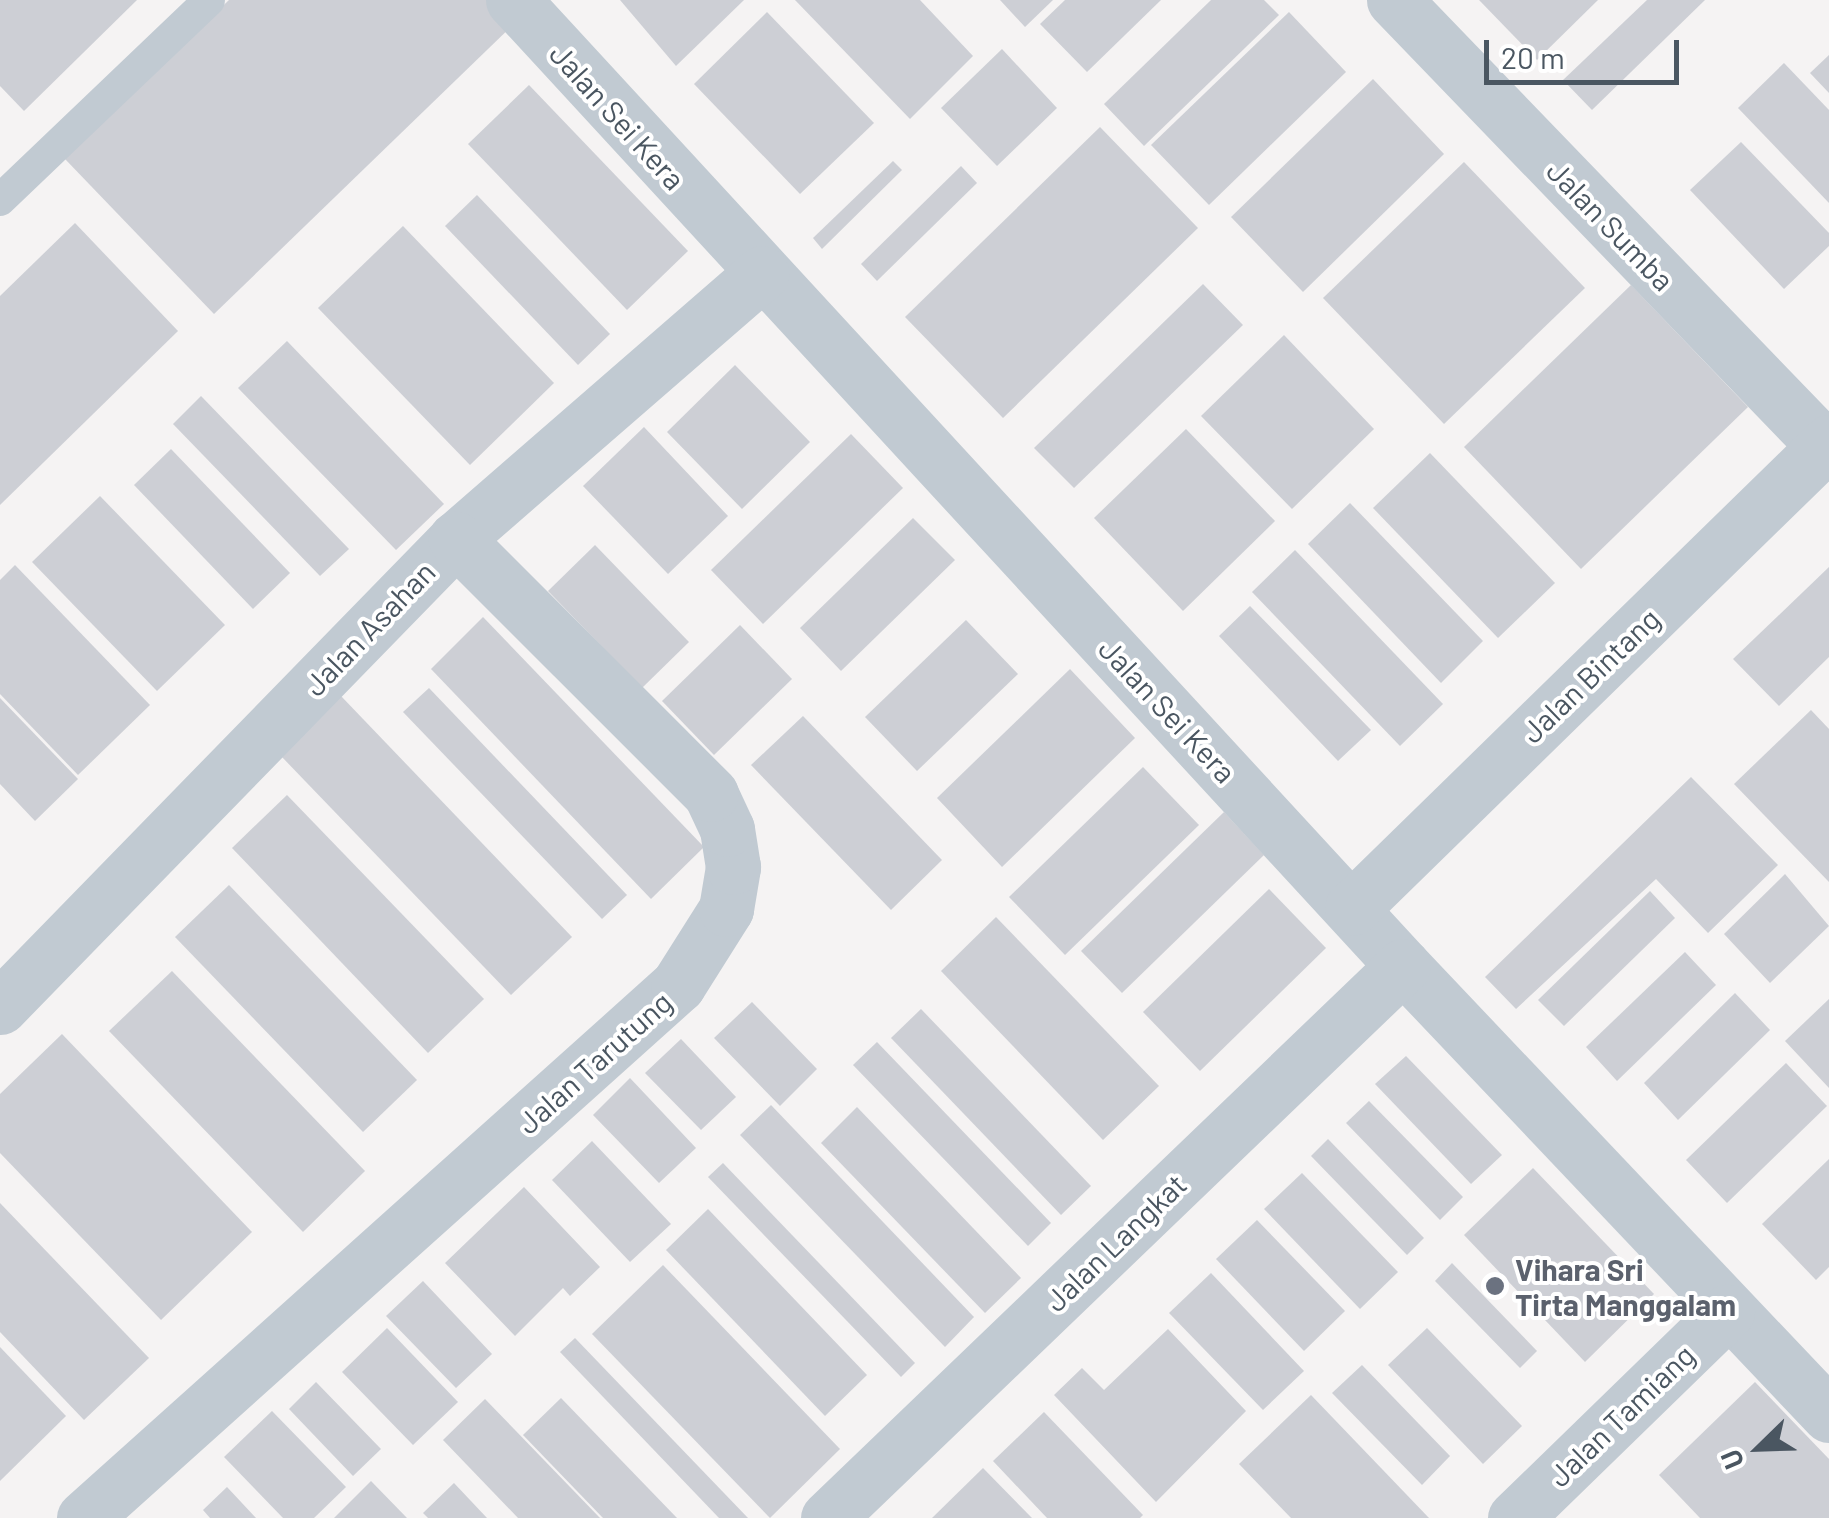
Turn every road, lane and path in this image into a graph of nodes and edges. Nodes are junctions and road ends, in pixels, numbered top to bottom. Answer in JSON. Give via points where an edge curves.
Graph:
{"nodes":[{"id":1,"x":210,"y":0,"type":"edge"},
{"id":2,"x":514,"y":0,"type":"edge"},
{"id":3,"x":1394,"y":0,"type":"edge"},
{"id":4,"x":0,"y":200,"type":"edge"},
{"id":5,"x":762,"y":273,"type":"junction"},
{"id":6,"x":1828,"y":446,"type":"edge"},
{"id":7,"x":456,"y":539,"type":"junction"},
{"id":8,"x":1352,"y":908,"type":"junction"},
{"id":9,"x":1403,"y":966,"type":"junction"},
{"id":10,"x":0,"y":1007,"type":"edge"},
{"id":11,"x":1727,"y":1312,"type":"junction"},
{"id":12,"x":1829,"y":1415,"type":"edge"},
{"id":13,"x":84,"y":1518,"type":"edge"},
{"id":14,"x":828,"y":1518,"type":"edge"},
{"id":15,"x":1515,"y":1518,"type":"edge"}],
"edges":[{"from":1,"to":4,"type":"lane"},
{"from":2,"to":5,"type":"street","name":"Jalan Sei Kera"},
{"from":3,"to":6,"type":"street","name":"Jalan Sumba"},
{"from":5,"to":7,"type":"street","name":"Jalan Asahan"},
{"from":5,"to":8,"type":"street","name":"Jalan Sei Kera"},
{"from":6,"to":8,"type":"street","name":"Jalan Bintang"},
{"from":7,"to":10,"type":"street","name":"Jalan Asahan"},
{"from":7,"to":13,"type":"street","name":"Jalan Tarutung","via":[[712,794],[733,867],[726,909],[678,985]]},
{"from":8,"to":9,"type":"street","name":"Jalan Sei Kera"},
{"from":9,"to":11,"type":"street","name":"Jalan Sei Kera"},
{"from":9,"to":14,"type":"street","name":"Jalan Langkat"},
{"from":11,"to":12,"type":"street","name":"Jalan Sei Kera"},
{"from":11,"to":15,"type":"street","name":"Jalan Tamiang"}]}
